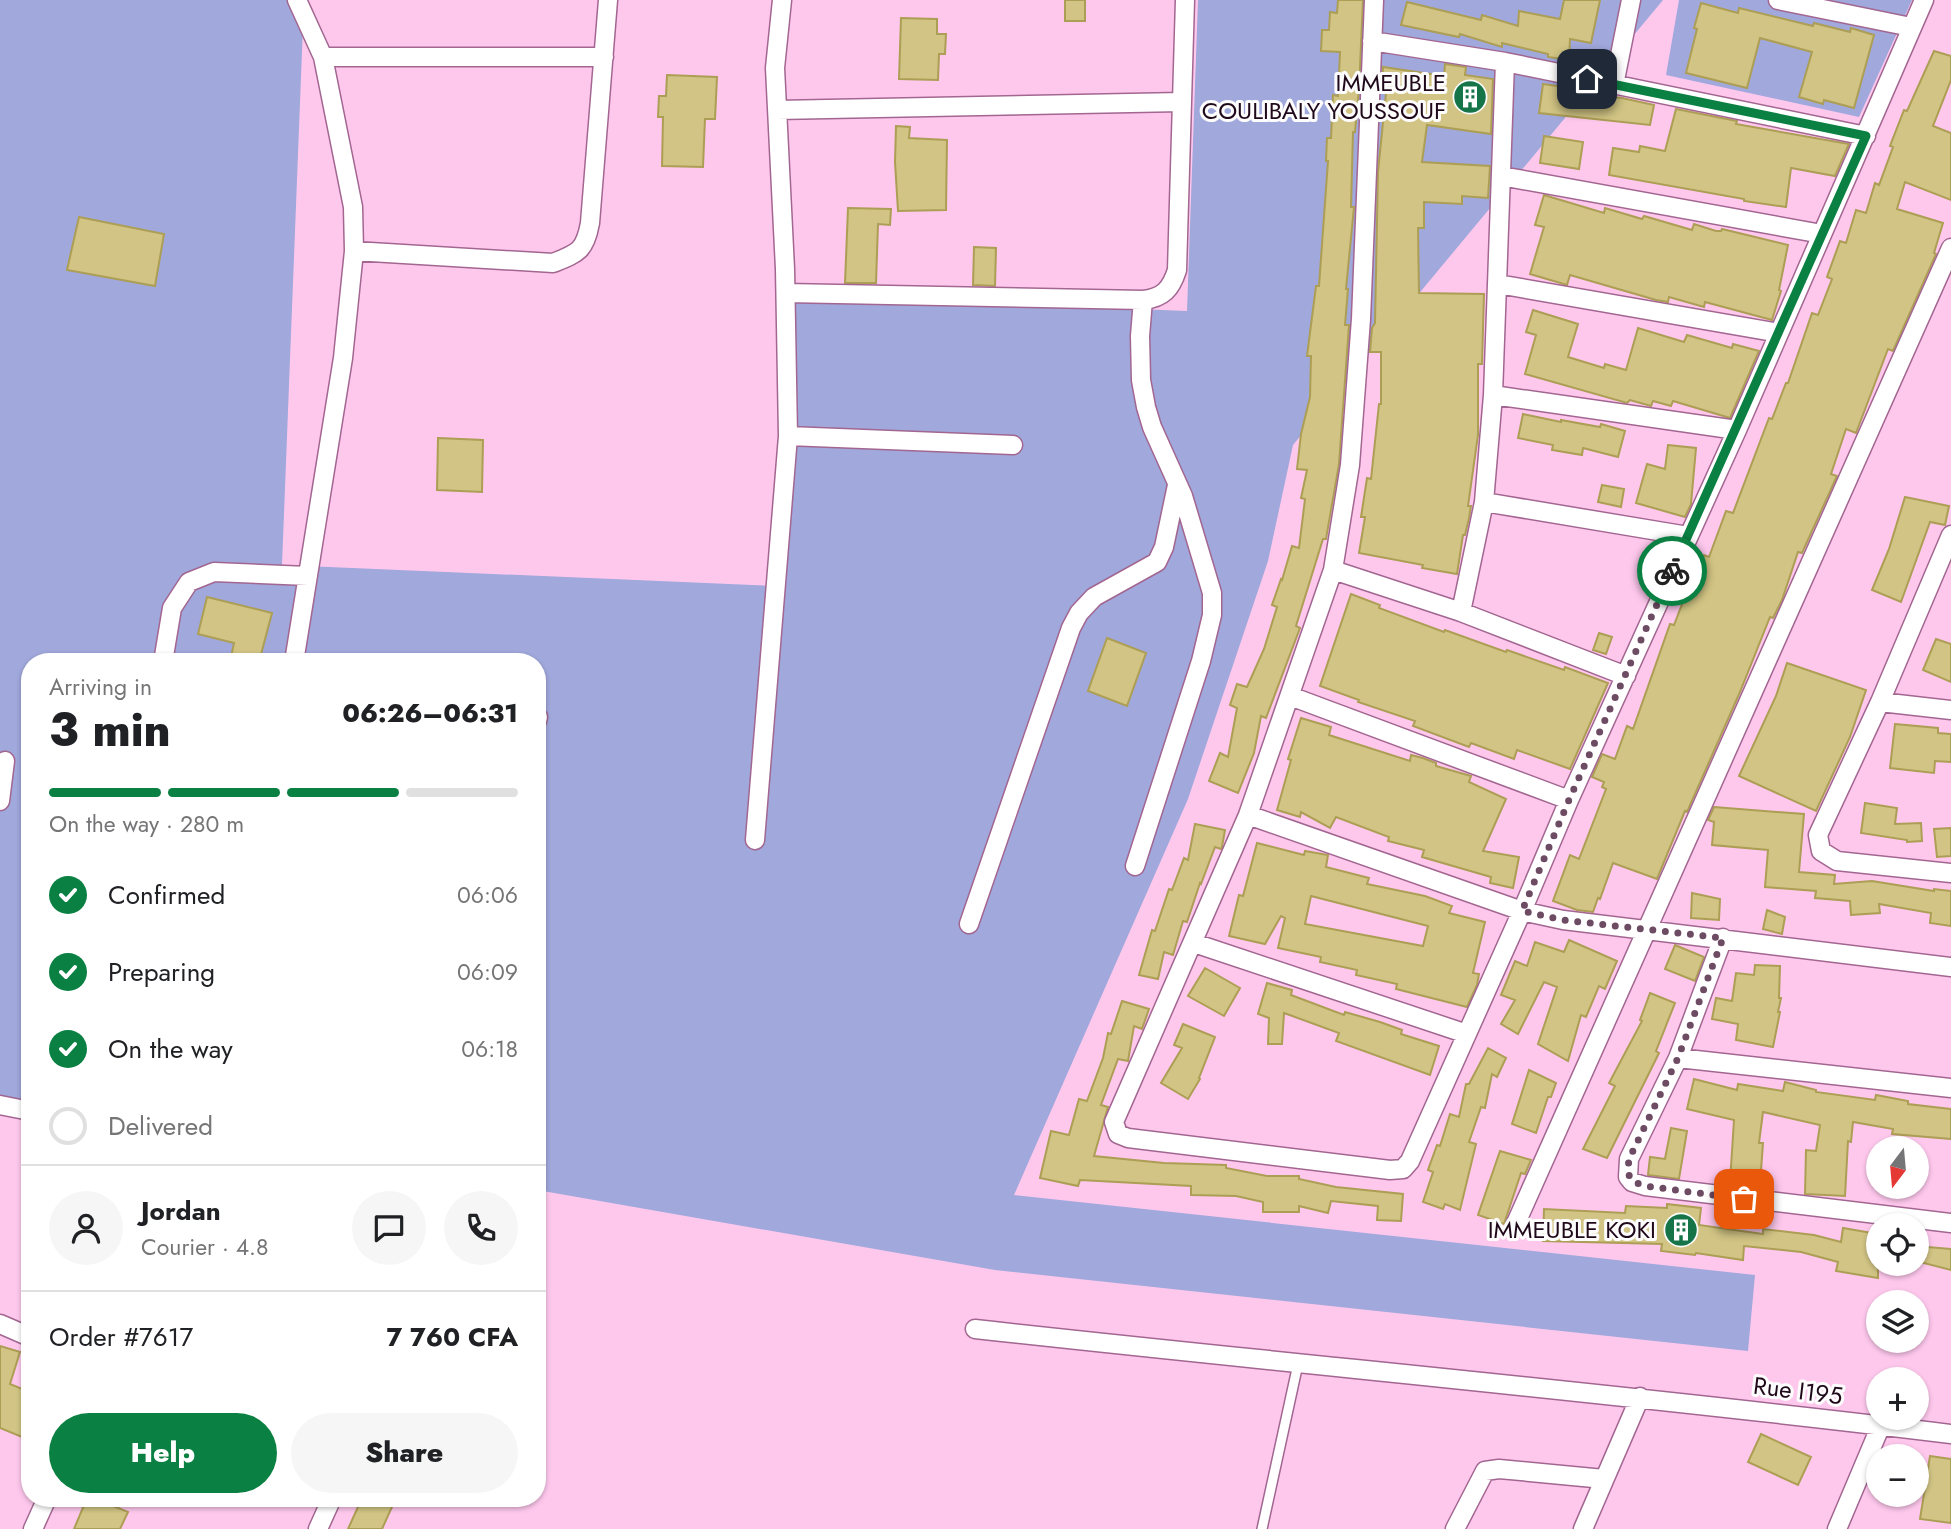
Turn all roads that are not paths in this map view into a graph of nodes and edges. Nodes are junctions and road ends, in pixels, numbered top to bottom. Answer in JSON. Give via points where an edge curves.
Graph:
{"nodes":[{"id":1,"x":297,"y":0,"type":"edge"},
{"id":2,"x":607,"y":0,"type":"edge"},
{"id":3,"x":782,"y":0,"type":"edge"},
{"id":4,"x":1185,"y":0,"type":"edge"},
{"id":5,"x":1374,"y":0,"type":"edge"},
{"id":6,"x":1631,"y":0,"type":"edge"},
{"id":7,"x":1777,"y":0,"type":"edge"},
{"id":8,"x":1924,"y":0,"type":"edge"},
{"id":9,"x":1911,"y":27,"type":"junction"},
{"id":10,"x":1372,"y":41,"type":"junction"},
{"id":11,"x":323,"y":57,"type":"junction"},
{"id":12,"x":604,"y":57,"type":"junction"},
{"id":13,"x":1505,"y":62,"type":"junction"},
{"id":14,"x":1614,"y":85,"type":"junction"},
{"id":15,"x":1181,"y":102,"type":"junction"},
{"id":16,"x":777,"y":110,"type":"junction"},
{"id":17,"x":1866,"y":136,"type":"junction"},
{"id":18,"x":1500,"y":176,"type":"junction"},
{"id":19,"x":1822,"y":234,"type":"junction"},
{"id":20,"x":1951,"y":248,"type":"edge"},
{"id":21,"x":354,"y":251,"type":"junction"},
{"id":22,"x":1498,"y":284,"type":"junction"},
{"id":23,"x":786,"y":293,"type":"junction"},
{"id":24,"x":1143,"y":300,"type":"junction"},
{"id":25,"x":1779,"y":333,"type":"junction"},
{"id":26,"x":1493,"y":395,"type":"junction"},
{"id":27,"x":1737,"y":430,"type":"junction"},
{"id":28,"x":788,"y":436,"type":"junction"},
{"id":29,"x":1013,"y":445,"type":"dead end"},
{"id":30,"x":1177,"y":485,"type":"junction"},
{"id":31,"x":1484,"y":502,"type":"junction"},
{"id":32,"x":1951,"y":535,"type":"edge"},
{"id":33,"x":1688,"y":536,"type":"junction"},
{"id":34,"x":1333,"y":570,"type":"junction"},
{"id":35,"x":308,"y":576,"type":"junction"},
{"id":36,"x":1461,"y":612,"type":"junction"},
{"id":37,"x":164,"y":653,"type":"edge"},
{"id":38,"x":295,"y":653,"type":"edge"},
{"id":39,"x":1626,"y":676,"type":"junction"},
{"id":40,"x":1290,"y":696,"type":"junction"},
{"id":41,"x":1880,"y":702,"type":"junction"},
{"id":42,"x":1951,"y":710,"type":"edge"},
{"id":43,"x":5,"y":761,"type":"dead end"},
{"id":44,"x":1569,"y":800,"type":"junction"},
{"id":45,"x":0,"y":801,"type":"edge"},
{"id":46,"x":1248,"y":815,"type":"junction"},
{"id":47,"x":755,"y":840,"type":"dead end"},
{"id":48,"x":1135,"y":866,"type":"dead end"},
{"id":49,"x":1951,"y":873,"type":"edge"},
{"id":50,"x":1522,"y":911,"type":"junction"},
{"id":51,"x":969,"y":924,"type":"dead end"},
{"id":52,"x":1646,"y":930,"type":"junction"},
{"id":53,"x":1723,"y":938,"type":"junction"},
{"id":54,"x":1194,"y":943,"type":"junction"},
{"id":55,"x":1951,"y":967,"type":"edge"},
{"id":56,"x":1467,"y":1034,"type":"junction"},
{"id":57,"x":1678,"y":1058,"type":"junction"},
{"id":58,"x":1951,"y":1088,"type":"edge"},
{"id":59,"x":0,"y":1105,"type":"edge"},
{"id":60,"x":21,"y":1109,"type":"edge"},
{"id":61,"x":1516,"y":1223,"type":"dead end"},
{"id":62,"x":1951,"y":1223,"type":"edge"},
{"id":63,"x":0,"y":1324,"type":"edge"},
{"id":64,"x":975,"y":1329,"type":"dead end"},
{"id":65,"x":21,"y":1333,"type":"edge"},
{"id":66,"x":1298,"y":1364,"type":"junction"},
{"id":67,"x":1640,"y":1397,"type":"junction"},
{"id":68,"x":1866,"y":1423,"type":"edge"},
{"id":69,"x":1879,"y":1430,"type":"edge"},
{"id":70,"x":1920,"y":1430,"type":"edge"},
{"id":71,"x":1951,"y":1434,"type":"edge"},
{"id":72,"x":1604,"y":1479,"type":"junction"},
{"id":73,"x":43,"y":1507,"type":"edge"},
{"id":74,"x":328,"y":1507,"type":"edge"},
{"id":75,"x":33,"y":1529,"type":"edge"},
{"id":76,"x":318,"y":1529,"type":"edge"},
{"id":77,"x":1262,"y":1529,"type":"edge"},
{"id":78,"x":1455,"y":1529,"type":"edge"},
{"id":79,"x":1583,"y":1529,"type":"edge"},
{"id":80,"x":1836,"y":1529,"type":"edge"}],
"edges":[{"from":1,"to":11,"type":"street"},
{"from":2,"to":12,"type":"street"},
{"from":3,"to":16,"type":"street","via":[[775,68]]},
{"from":4,"to":15,"type":"street"},
{"from":5,"to":10,"type":"street"},
{"from":6,"to":14,"type":"street"},
{"from":7,"to":9,"type":"street"},
{"from":8,"to":9,"type":"street"},
{"from":9,"to":17,"type":"street"},
{"from":10,"to":13,"type":"street"},
{"from":10,"to":34,"type":"street","via":[[1352,452]]},
{"from":11,"to":12,"type":"street"},
{"from":11,"to":21,"type":"street","via":[[354,207]]},
{"from":12,"to":21,"type":"street","via":[[587,243],[573,255],[553,263]]},
{"from":13,"to":14,"type":"street"},
{"from":13,"to":18,"type":"street"},
{"from":14,"to":17,"type":"street"},
{"from":15,"to":16,"type":"street"},
{"from":15,"to":24,"type":"street","via":[[1177,270],[1167,292]]},
{"from":16,"to":23,"type":"street"},
{"from":17,"to":19,"type":"street"},
{"from":18,"to":19,"type":"street"},
{"from":18,"to":22,"type":"street"},
{"from":19,"to":25,"type":"street"},
{"from":20,"to":52,"type":"street"},
{"from":21,"to":35,"type":"street","via":[[343,358]]},
{"from":22,"to":25,"type":"street"},
{"from":22,"to":26,"type":"street"},
{"from":23,"to":24,"type":"street"},
{"from":23,"to":28,"type":"street"},
{"from":24,"to":30,"type":"street","via":[[1141,380],[1152,428]]},
{"from":25,"to":27,"type":"street"},
{"from":26,"to":27,"type":"street"},
{"from":26,"to":31,"type":"street"},
{"from":27,"to":33,"type":"street"},
{"from":28,"to":29,"type":"street"},
{"from":28,"to":47,"type":"street"},
{"from":30,"to":48,"type":"street","via":[[1212,593],[1212,615]]},
{"from":30,"to":51,"type":"street","via":[[1157,562],[1094,597],[1079,613]]},
{"from":31,"to":33,"type":"street"},
{"from":31,"to":36,"type":"street"},
{"from":32,"to":41,"type":"street"},
{"from":33,"to":39,"type":"street"},
{"from":34,"to":36,"type":"street"},
{"from":34,"to":40,"type":"street"},
{"from":35,"to":37,"type":"street","via":[[214,572],[189,582],[172,608]]},
{"from":35,"to":38,"type":"street"},
{"from":36,"to":39,"type":"street"},
{"from":39,"to":44,"type":"street"},
{"from":40,"to":44,"type":"street"},
{"from":40,"to":46,"type":"street"},
{"from":41,"to":42,"type":"street"},
{"from":41,"to":49,"type":"street","via":[[1818,835],[1821,851],[1837,861]]},
{"from":43,"to":45,"type":"street"},
{"from":44,"to":50,"type":"street"},
{"from":46,"to":50,"type":"street"},
{"from":46,"to":54,"type":"street"},
{"from":50,"to":52,"type":"street"},
{"from":50,"to":56,"type":"street"},
{"from":52,"to":53,"type":"street"},
{"from":52,"to":61,"type":"street"},
{"from":53,"to":55,"type":"street"},
{"from":53,"to":57,"type":"street"},
{"from":54,"to":56,"type":"street"},
{"from":54,"to":56,"type":"street","via":[[1114,1122],[1118,1135],[1403,1169]]},
{"from":57,"to":58,"type":"street"},
{"from":57,"to":62,"type":"street","via":[[1629,1159],[1632,1182]]},
{"from":59,"to":60,"type":"street"},
{"from":63,"to":65,"type":"street"},
{"from":64,"to":66,"type":"street","name":"Rue I195"},
{"from":66,"to":67,"type":"street","name":"Rue I195"},
{"from":66,"to":77,"type":"lane"},
{"from":67,"to":68,"type":"street","name":"Rue I195"},
{"from":67,"to":72,"type":"street"},
{"from":69,"to":80,"type":"street"},
{"from":70,"to":71,"type":"street","name":"Rue I195"},
{"from":72,"to":78,"type":"street","via":[[1485,1471]]},
{"from":72,"to":79,"type":"street"},
{"from":73,"to":75,"type":"street"},
{"from":74,"to":76,"type":"street"}]}
